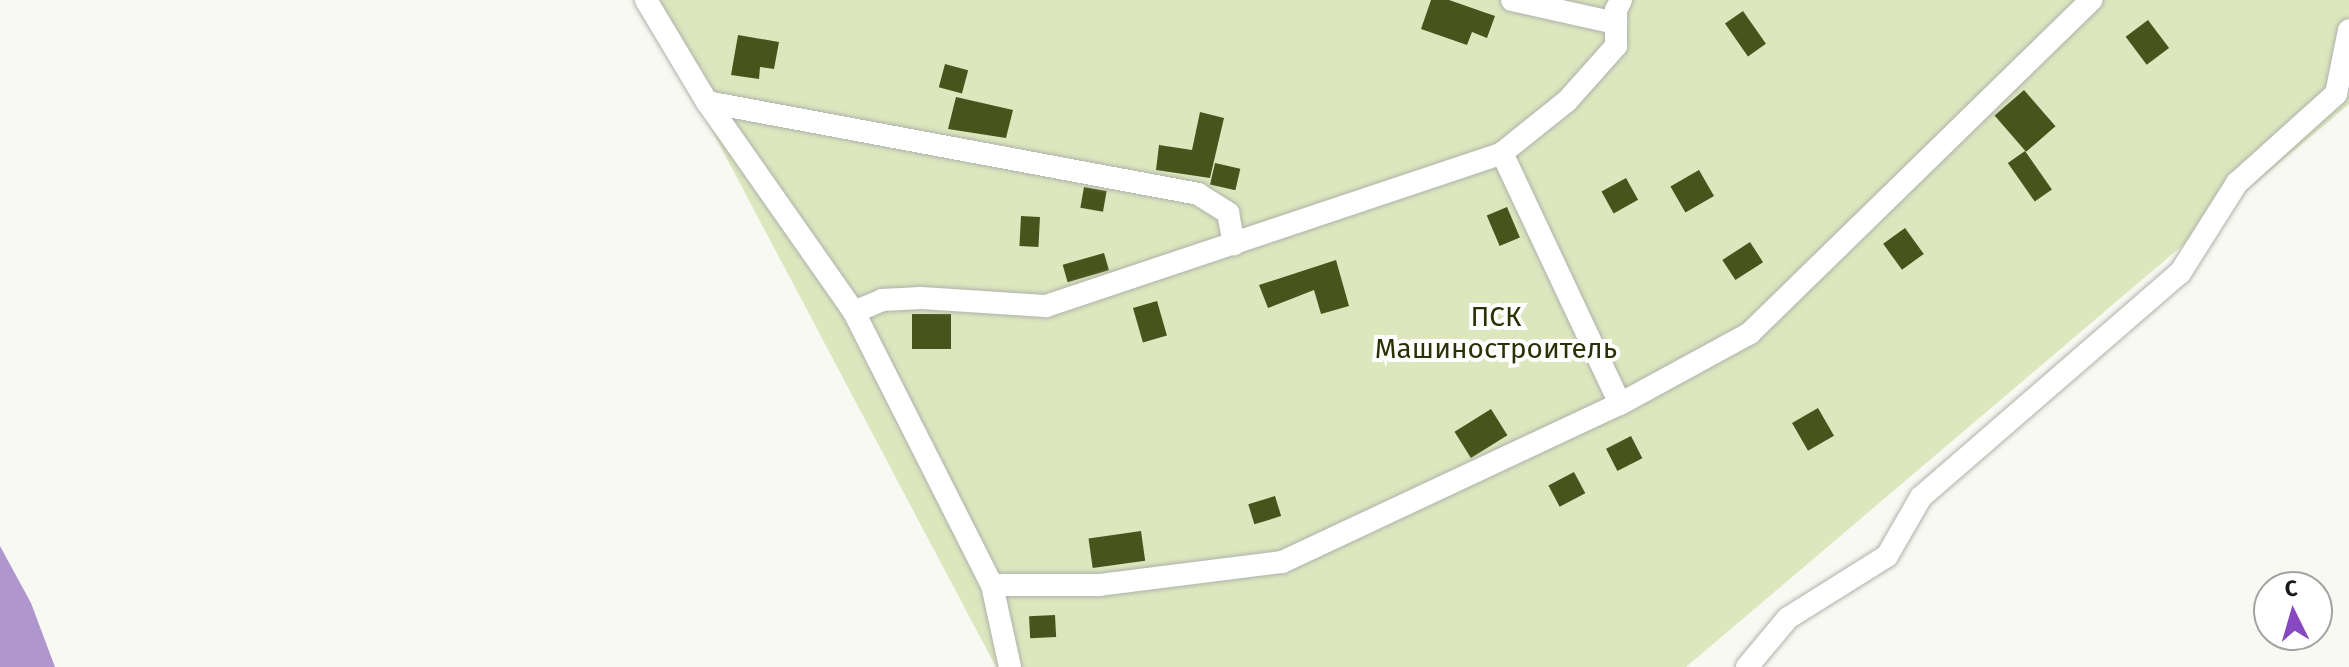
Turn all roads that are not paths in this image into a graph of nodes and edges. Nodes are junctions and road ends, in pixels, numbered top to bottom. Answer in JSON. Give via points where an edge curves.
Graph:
{"nodes":[{"id":1,"x":646,"y":0,"type":"edge"},
{"id":2,"x":1512,"y":0,"type":"edge"},
{"id":3,"x":1621,"y":0,"type":"edge"},
{"id":4,"x":2091,"y":0,"type":"edge"},
{"id":5,"x":1616,"y":23,"type":"junction"},
{"id":6,"x":2349,"y":30,"type":"edge"},
{"id":7,"x":707,"y":102,"type":"junction"},
{"id":8,"x":1502,"y":153,"type":"junction"},
{"id":9,"x":1234,"y":244,"type":"junction"},
{"id":10,"x":854,"y":312,"type":"junction"},
{"id":11,"x":1620,"y":404,"type":"junction"},
{"id":12,"x":992,"y":585,"type":"junction"},
{"id":13,"x":1010,"y":667,"type":"edge"},
{"id":14,"x":1747,"y":667,"type":"edge"}],
"edges":[{"from":1,"to":7,"type":"street"},
{"from":2,"to":5,"type":"street"},
{"from":3,"to":5,"type":"street"},
{"from":4,"to":11,"type":"street","via":[[1750,333]]},
{"from":5,"to":8,"type":"street","via":[[1616,46],[1567,101]]},
{"from":6,"to":14,"type":"street","via":[[2336,94],[2237,183],[2180,273],[1921,497],[1887,556],[1788,618]]},
{"from":7,"to":9,"type":"street","via":[[1198,194],[1228,213]]},
{"from":7,"to":10,"type":"street"},
{"from":8,"to":9,"type":"street"},
{"from":8,"to":11,"type":"street"},
{"from":9,"to":10,"type":"street","via":[[1046,306],[921,298],[882,300]]},
{"from":10,"to":12,"type":"street"},
{"from":11,"to":12,"type":"street","via":[[1282,562],[1099,585]]},
{"from":12,"to":13,"type":"street"}]}
